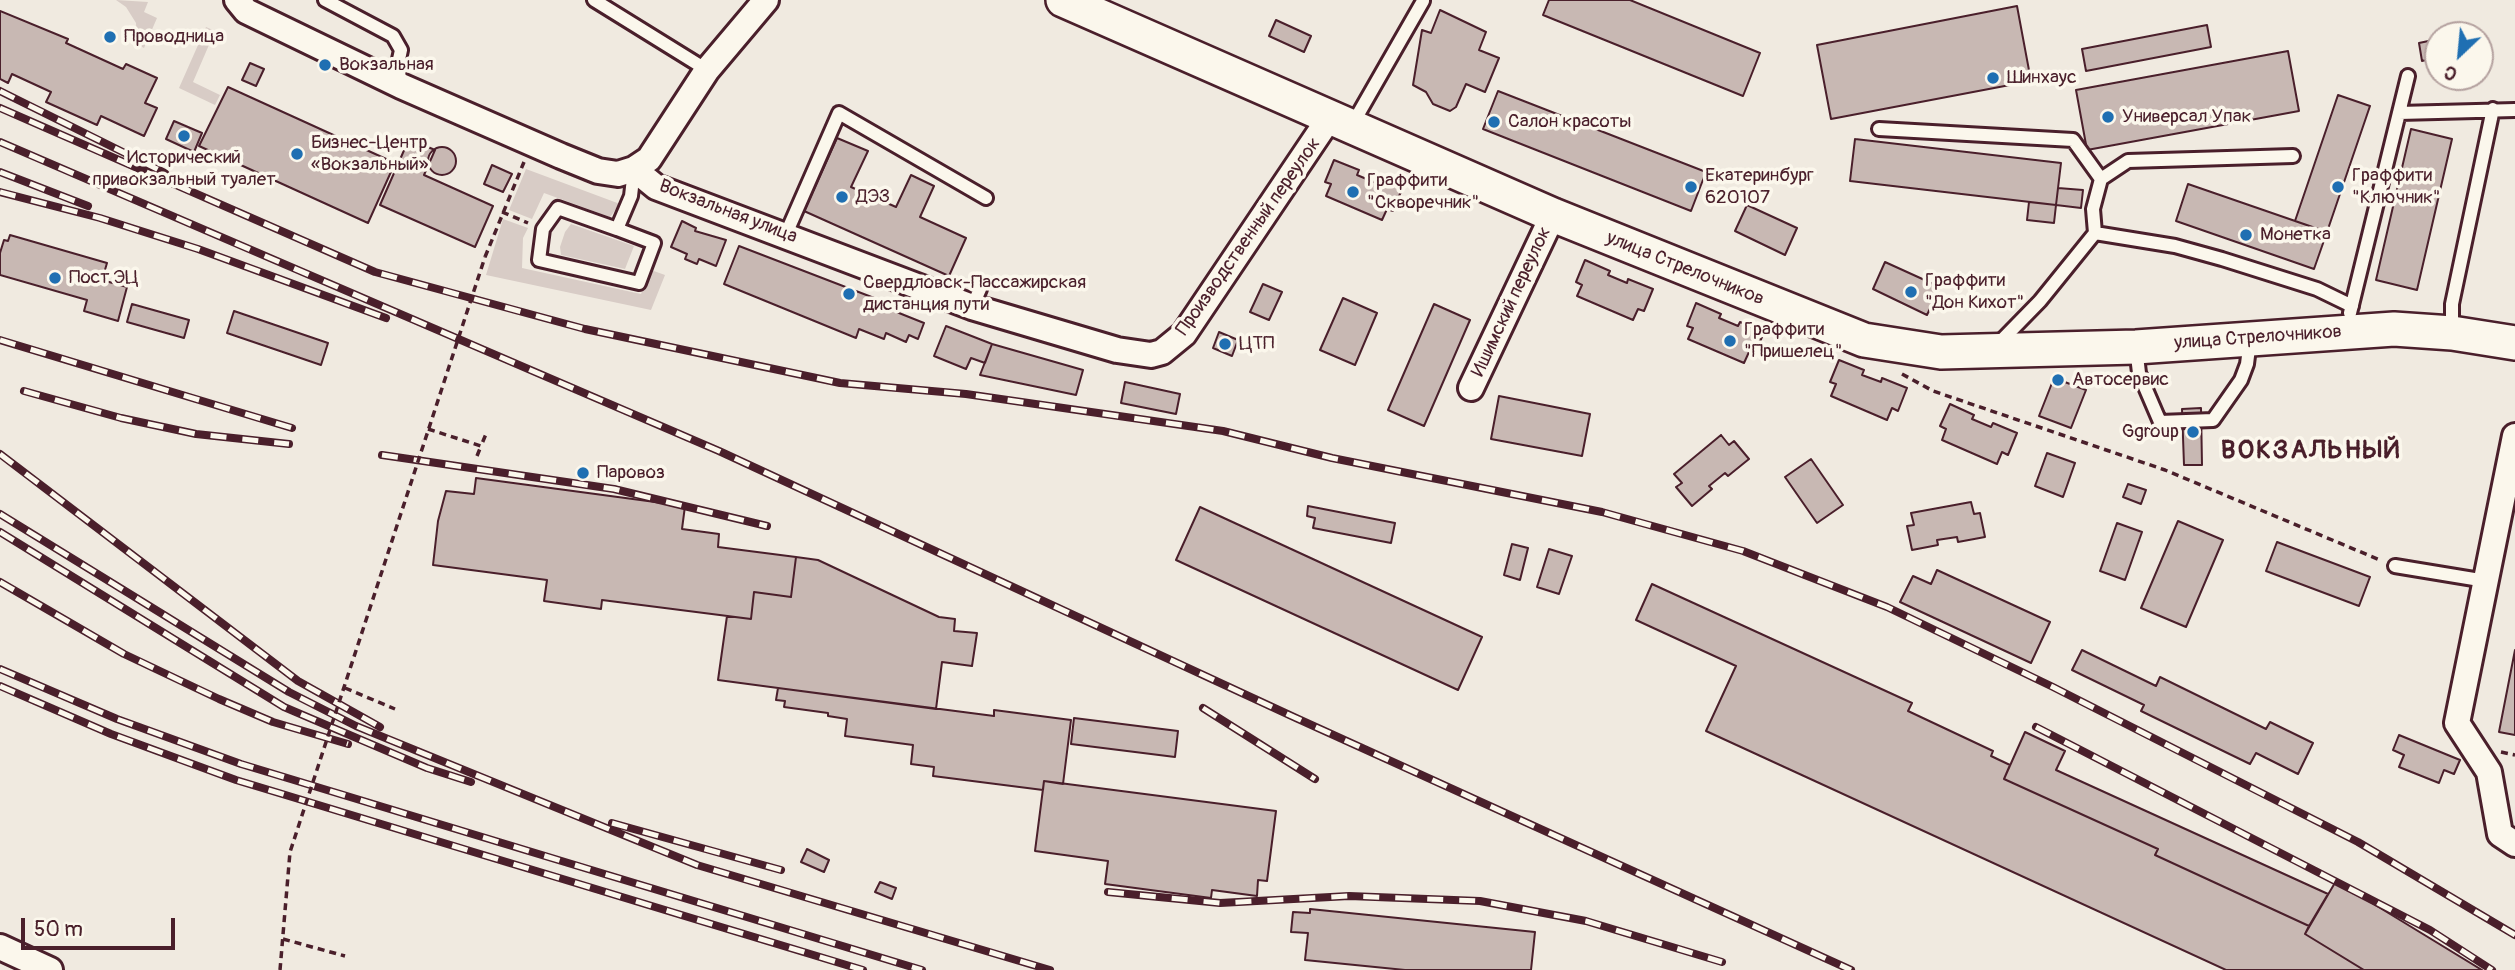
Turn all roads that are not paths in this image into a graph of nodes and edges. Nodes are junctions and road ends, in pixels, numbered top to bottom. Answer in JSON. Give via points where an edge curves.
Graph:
{"nodes":[{"id":1,"x":237,"y":0,"type":"edge"},
{"id":2,"x":325,"y":0,"type":"edge"},
{"id":3,"x":593,"y":0,"type":"edge"},
{"id":4,"x":766,"y":0,"type":"edge"},
{"id":5,"x":1063,"y":0,"type":"edge"},
{"id":6,"x":1423,"y":1,"type":"edge"},
{"id":7,"x":707,"y":70,"type":"junction"},
{"id":8,"x":2409,"y":76,"type":"dead end"},
{"id":9,"x":401,"y":86,"type":"junction"},
{"id":10,"x":2493,"y":109,"type":"junction"},
{"id":11,"x":2515,"y":110,"type":"edge"},
{"id":12,"x":2399,"y":113,"type":"junction"},
{"id":13,"x":1340,"y":122,"type":"junction"},
{"id":14,"x":1879,"y":129,"type":"dead end"},
{"id":15,"x":2293,"y":156,"type":"dead end"},
{"id":16,"x":634,"y":169,"type":"junction"},
{"id":17,"x":2101,"y":179,"type":"junction"},
{"id":18,"x":986,"y":198,"type":"dead end"},
{"id":19,"x":1553,"y":215,"type":"junction"},
{"id":20,"x":617,"y":229,"type":"junction"},
{"id":21,"x":2095,"y":233,"type":"junction"},
{"id":22,"x":786,"y":234,"type":"junction"},
{"id":23,"x":2349,"y":318,"type":"junction"},
{"id":24,"x":2452,"y":333,"type":"junction"},
{"id":25,"x":2250,"y":339,"type":"junction"},
{"id":26,"x":2515,"y":342,"type":"edge"},
{"id":27,"x":2136,"y":347,"type":"junction"},
{"id":28,"x":1992,"y":351,"type":"junction"},
{"id":29,"x":1163,"y":352,"type":"joint"},
{"id":30,"x":1471,"y":388,"type":"dead end"},
{"id":31,"x":2515,"y":436,"type":"edge"},
{"id":32,"x":2395,"y":566,"type":"road end"},
{"id":33,"x":2486,"y":581,"type":"junction"},
{"id":34,"x":2515,"y":844,"type":"edge"},
{"id":35,"x":0,"y":947,"type":"edge"},
{"id":36,"x":50,"y":970,"type":"edge"}],
"edges":[{"from":1,"to":9,"type":"street","via":[[246,11]]},
{"from":2,"to":9,"type":"lane","via":[[393,36],[401,50]]},
{"from":3,"to":7,"type":"lane"},
{"from":4,"to":7,"type":"street"},
{"from":5,"to":13,"type":"main road","name":"улица Стрелочников"},
{"from":6,"to":13,"type":"lane"},
{"from":7,"to":16,"type":"street","via":[[649,159]]},
{"from":8,"to":12,"type":"lane"},
{"from":9,"to":16,"type":"street","via":[[598,171],[618,174]]},
{"from":10,"to":11,"type":"lane"},
{"from":10,"to":12,"type":"lane"},
{"from":10,"to":24,"type":"lane","via":[[2452,304]]},
{"from":12,"to":23,"type":"lane"},
{"from":13,"to":19,"type":"main road","name":"улица Стрелочников"},
{"from":13,"to":29,"type":"street","name":"Производственный переулок","via":[[1184,334]]},
{"from":14,"to":17,"type":"lane","via":[[2073,141]]},
{"from":15,"to":17,"type":"lane","via":[[2128,161]]},
{"from":16,"to":20,"type":"lane","via":[[631,196]]},
{"from":16,"to":22,"type":"street","name":"Вокзальная улица","via":[[656,187]]},
{"from":17,"to":21,"type":"lane","via":[[2093,209]]},
{"from":18,"to":22,"type":"lane","via":[[839,113]]},
{"from":19,"to":28,"type":"main road","name":"улица Стрелочников","via":[[1864,340],[1941,352]]},
{"from":19,"to":30,"type":"street","name":"Ишимский переулок"},
{"from":20,"to":20,"type":"lane","via":[[558,208],[543,229],[539,260],[639,283],[654,243]]},
{"from":21,"to":23,"type":"lane","via":[[2175,246],[2317,289]]},
{"from":21,"to":28,"type":"lane"},
{"from":22,"to":29,"type":"street","name":"Вокзальная улица","via":[[1135,355]]},
{"from":23,"to":24,"type":"main road","name":"улица Стрелочников","via":[[2394,329]]},
{"from":23,"to":25,"type":"main road","name":"улица Стрелочников"},
{"from":24,"to":26,"type":"main road","name":"улица Стрелочников"},
{"from":25,"to":27,"type":"main road","name":"улица Стрелочников"},
{"from":25,"to":27,"type":"lane","via":[[2241,380],[2213,420],[2160,422],[2139,373]]},
{"from":27,"to":28,"type":"main road","name":"улица Стрелочников"},
{"from":31,"to":33,"type":"street"},
{"from":32,"to":33,"type":"lane"},
{"from":33,"to":34,"type":"street","via":[[2457,723],[2489,772],[2500,834]]},
{"from":35,"to":36,"type":"street"}]}
